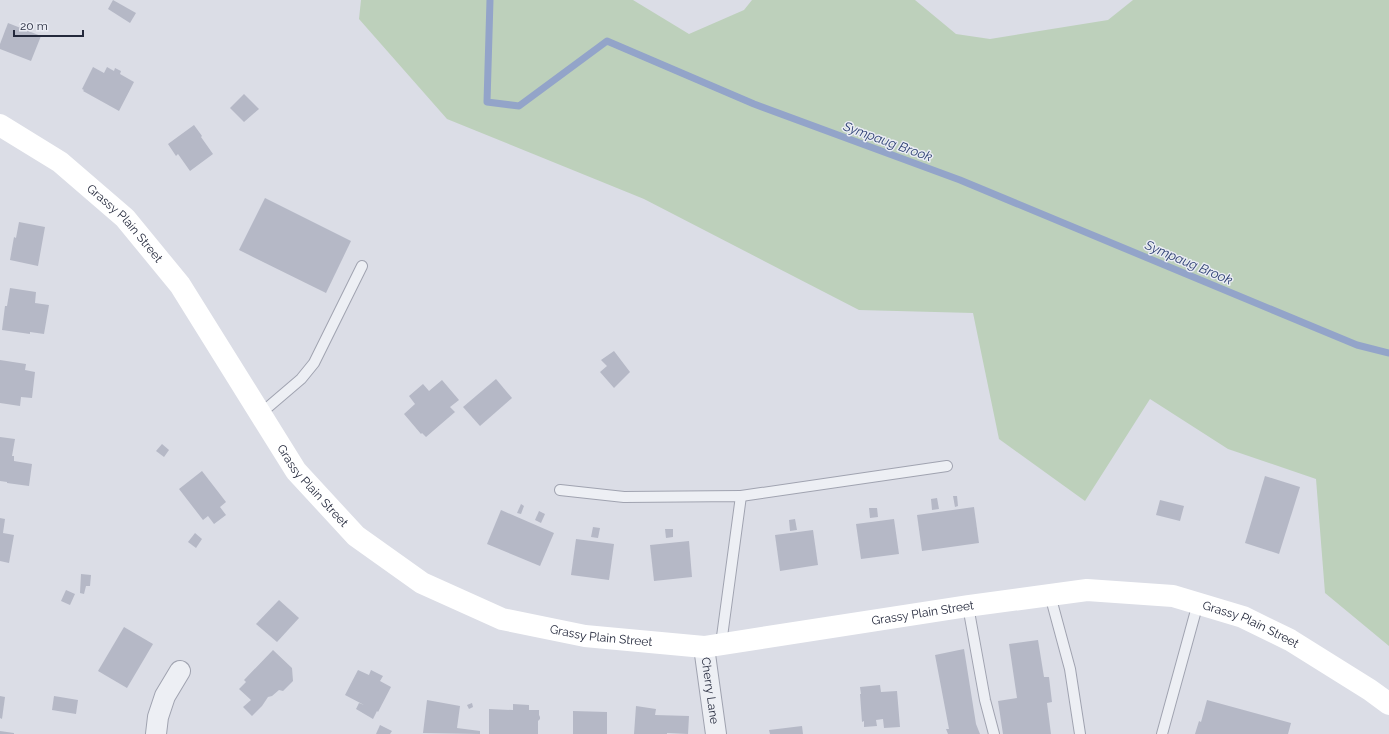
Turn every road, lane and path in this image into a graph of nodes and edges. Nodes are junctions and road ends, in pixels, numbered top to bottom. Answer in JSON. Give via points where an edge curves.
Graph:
{"nodes":[{"id":1,"x":0,"y":125,"type":"edge"},
{"id":2,"x":362,"y":266,"type":"dead end"},
{"id":3,"x":260,"y":414,"type":"junction"},
{"id":4,"x":947,"y":466,"type":"dead end"},
{"id":5,"x":560,"y":490,"type":"dead end"},
{"id":6,"x":741,"y":496,"type":"junction"},
{"id":7,"x":1050,"y":595,"type":"junction"},
{"id":8,"x":1198,"y":603,"type":"junction"},
{"id":9,"x":968,"y":606,"type":"junction"},
{"id":10,"x":713,"y":645,"type":"junction"},
{"id":11,"x":180,"y":671,"type":"dead end"},
{"id":12,"x":1389,"y":704,"type":"edge"},
{"id":13,"x":156,"y":734,"type":"edge"},
{"id":14,"x":716,"y":734,"type":"edge"},
{"id":15,"x":994,"y":734,"type":"edge"},
{"id":16,"x":1080,"y":734,"type":"edge"},
{"id":17,"x":1162,"y":734,"type":"edge"}],
"edges":[{"from":1,"to":3,"type":"main road","name":"Grassy Plain Street","via":[[60,162],[125,218],[180,285]]},
{"from":2,"to":3,"type":"lane","via":[[314,363],[301,379]]},
{"from":3,"to":10,"type":"main road","name":"Grassy Plain Street","via":[[296,471],[356,536],[422,583],[502,619],[585,636]]},
{"from":4,"to":6,"type":"lane"},
{"from":5,"to":6,"type":"lane","via":[[624,497]]},
{"from":6,"to":10,"type":"lane"},
{"from":7,"to":8,"type":"main road","name":"Grassy Plain Street","via":[[1087,590],[1173,596]]},
{"from":7,"to":9,"type":"main road","name":"Grassy Plain Street"},
{"from":7,"to":16,"type":"lane","via":[[1070,669]]},
{"from":8,"to":12,"type":"main road","name":"Grassy Plain Street","via":[[1243,616],[1290,640]]},
{"from":8,"to":17,"type":"lane"},
{"from":9,"to":10,"type":"main road","name":"Grassy Plain Street"},
{"from":9,"to":15,"type":"lane","via":[[985,700]]},
{"from":10,"to":14,"type":"street","name":"Cherry Lane"},
{"from":11,"to":13,"type":"street","via":[[165,696]]}]}
